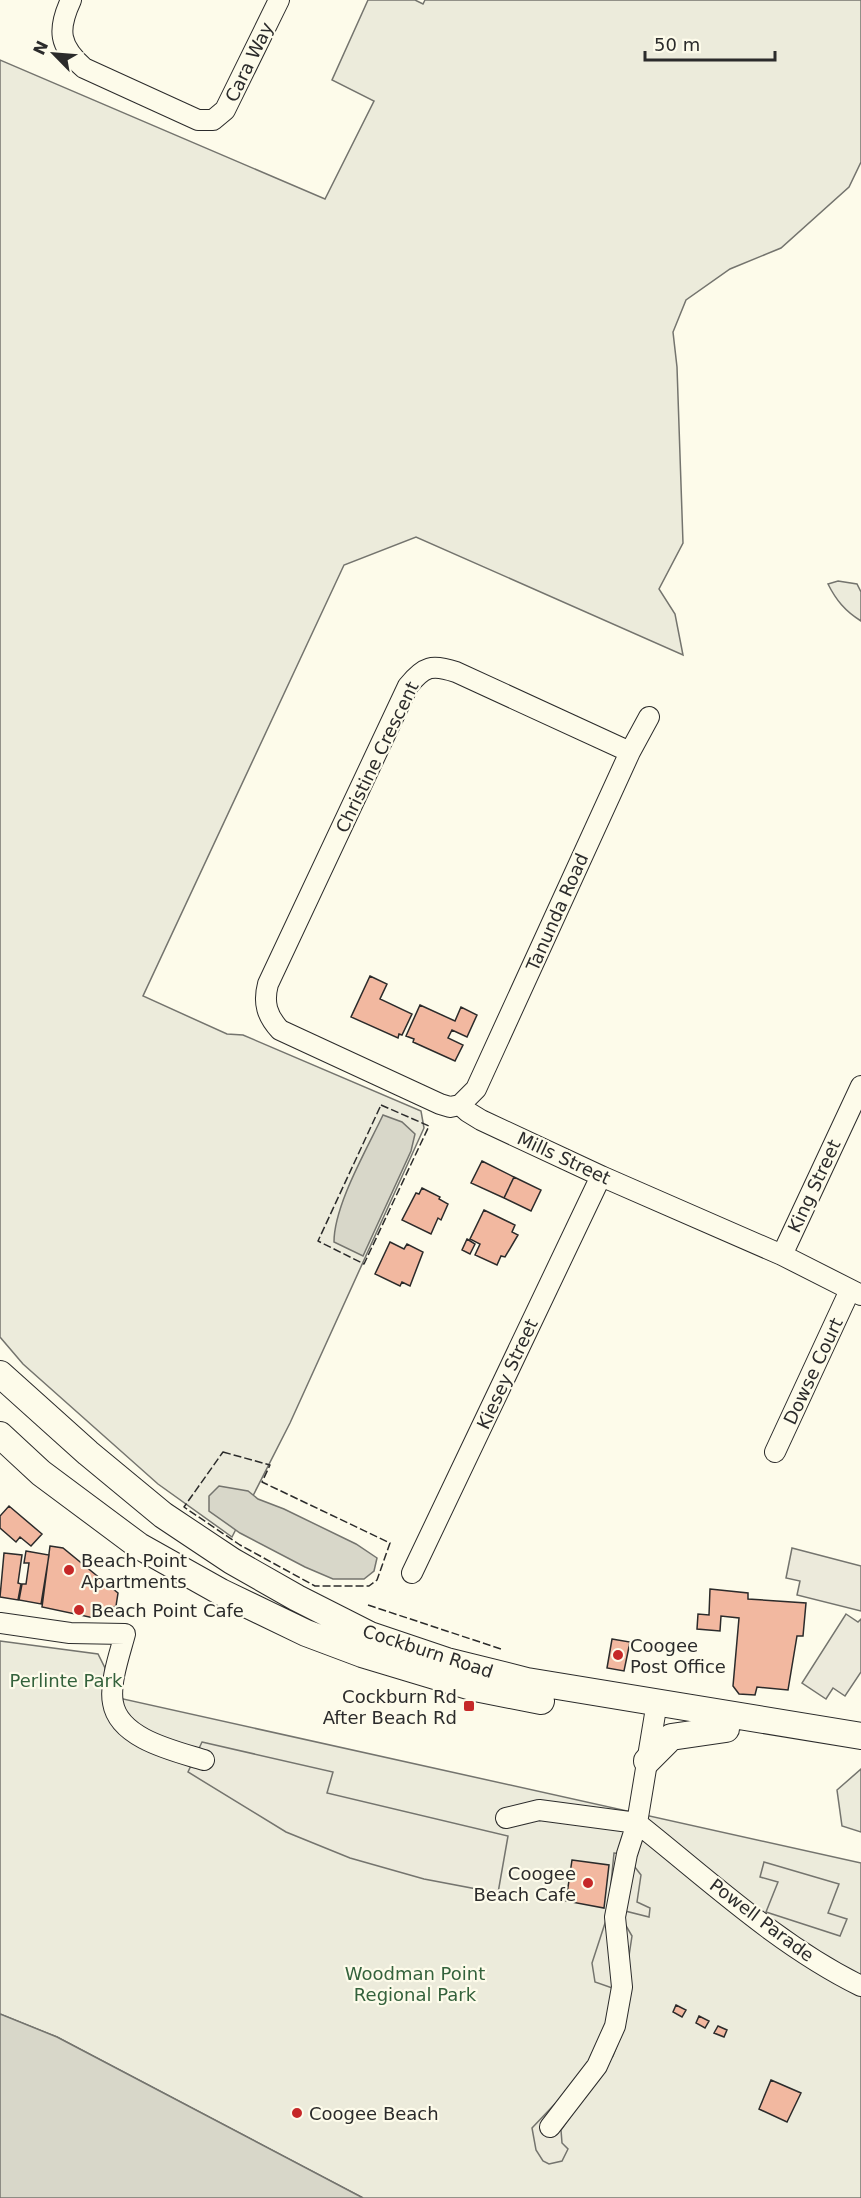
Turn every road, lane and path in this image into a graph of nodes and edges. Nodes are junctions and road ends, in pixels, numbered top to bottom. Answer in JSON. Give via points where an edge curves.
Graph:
{"nodes":[{"id":1,"x":71,"y":0,"type":"edge"},
{"id":2,"x":279,"y":0,"type":"edge"},
{"id":3,"x":649,"y":717,"type":"dead end"},
{"id":4,"x":630,"y":752,"type":"junction"},
{"id":5,"x":271,"y":1020,"type":"joint"},
{"id":6,"x":861,"y":1086,"type":"edge"},
{"id":7,"x":460,"y":1105,"type":"junction"},
{"id":8,"x":601,"y":1176,"type":"junction"},
{"id":9,"x":782,"y":1255,"type":"junction"},
{"id":10,"x":856,"y":1293,"type":"edge"},
{"id":11,"x":0,"y":1374,"type":"edge"},
{"id":12,"x":0,"y":1435,"type":"edge"},
{"id":13,"x":775,"y":1452,"type":"dead end"},
{"id":14,"x":412,"y":1573,"type":"dead end"},
{"id":15,"x":0,"y":1623,"type":"edge"},
{"id":16,"x":656,"y":1710,"type":"junction"},
{"id":17,"x":726,"y":1729,"type":"junction"},
{"id":18,"x":861,"y":1736,"type":"edge"},
{"id":19,"x":861,"y":1751,"type":"edge"},
{"id":20,"x":204,"y":1760,"type":"dead end"},
{"id":21,"x":647,"y":1761,"type":"junction"},
{"id":22,"x":506,"y":1818,"type":"dead end"},
{"id":23,"x":638,"y":1823,"type":"junction"},
{"id":24,"x":861,"y":1986,"type":"edge"},
{"id":25,"x":550,"y":2127,"type":"dead end"}],
"edges":[{"from":1,"to":2,"type":"street","name":"Cara Way","via":[[62,30],[64,45],[72,58],[84,68],[198,120],[213,120],[225,110]]},
{"from":3,"to":4,"type":"street","name":"Tanunda Road"},
{"from":4,"to":5,"type":"street","name":"Christine Crescent","via":[[456,672],[429,667],[417,675],[408,686],[268,984],[265,998]]},
{"from":4,"to":7,"type":"street","name":"Tanunda Road","via":[[476,1089]]},
{"from":5,"to":7,"type":"street","name":"Mills Street","via":[[280,1030],[440,1104]]},
{"from":6,"to":9,"type":"street","name":"King Street"},
{"from":7,"to":8,"type":"street","name":"Mills Street","via":[[481,1120]]},
{"from":8,"to":9,"type":"street","name":"Mills Street"},
{"from":8,"to":14,"type":"street","name":"Kiesey Street"},
{"from":9,"to":10,"type":"street","name":"Mills Street"},
{"from":10,"to":13,"type":"street","name":"Dowse Court"},
{"from":11,"to":16,"type":"main road","name":"Cockburn Road","via":[[163,1515],[297,1598],[370,1635],[447,1661]]},
{"from":12,"to":16,"type":"main road","name":"Cockburn Road","via":[[41,1473],[139,1546],[221,1592],[306,1632],[362,1654],[475,1688],[549,1703]]},
{"from":15,"to":20,"type":"street","via":[[125,1634],[114,1680],[112,1703],[117,1714],[131,1733]]},
{"from":16,"to":17,"type":"main road","name":"Cockburn Road"},
{"from":16,"to":18,"type":"main road","name":"Cockburn Road"},
{"from":16,"to":21,"type":"street"},
{"from":17,"to":19,"type":"main road","name":"Cockburn Road"},
{"from":17,"to":21,"type":"main road","via":[[671,1737]]},
{"from":21,"to":23,"type":"street"},
{"from":22,"to":23,"type":"street","via":[[539,1810]]},
{"from":23,"to":24,"type":"street","name":"Powell Parade","via":[[781,1938]]},
{"from":23,"to":25,"type":"street","via":[[627,1854],[615,1917],[622,1987],[615,2026],[597,2066]]}]}
